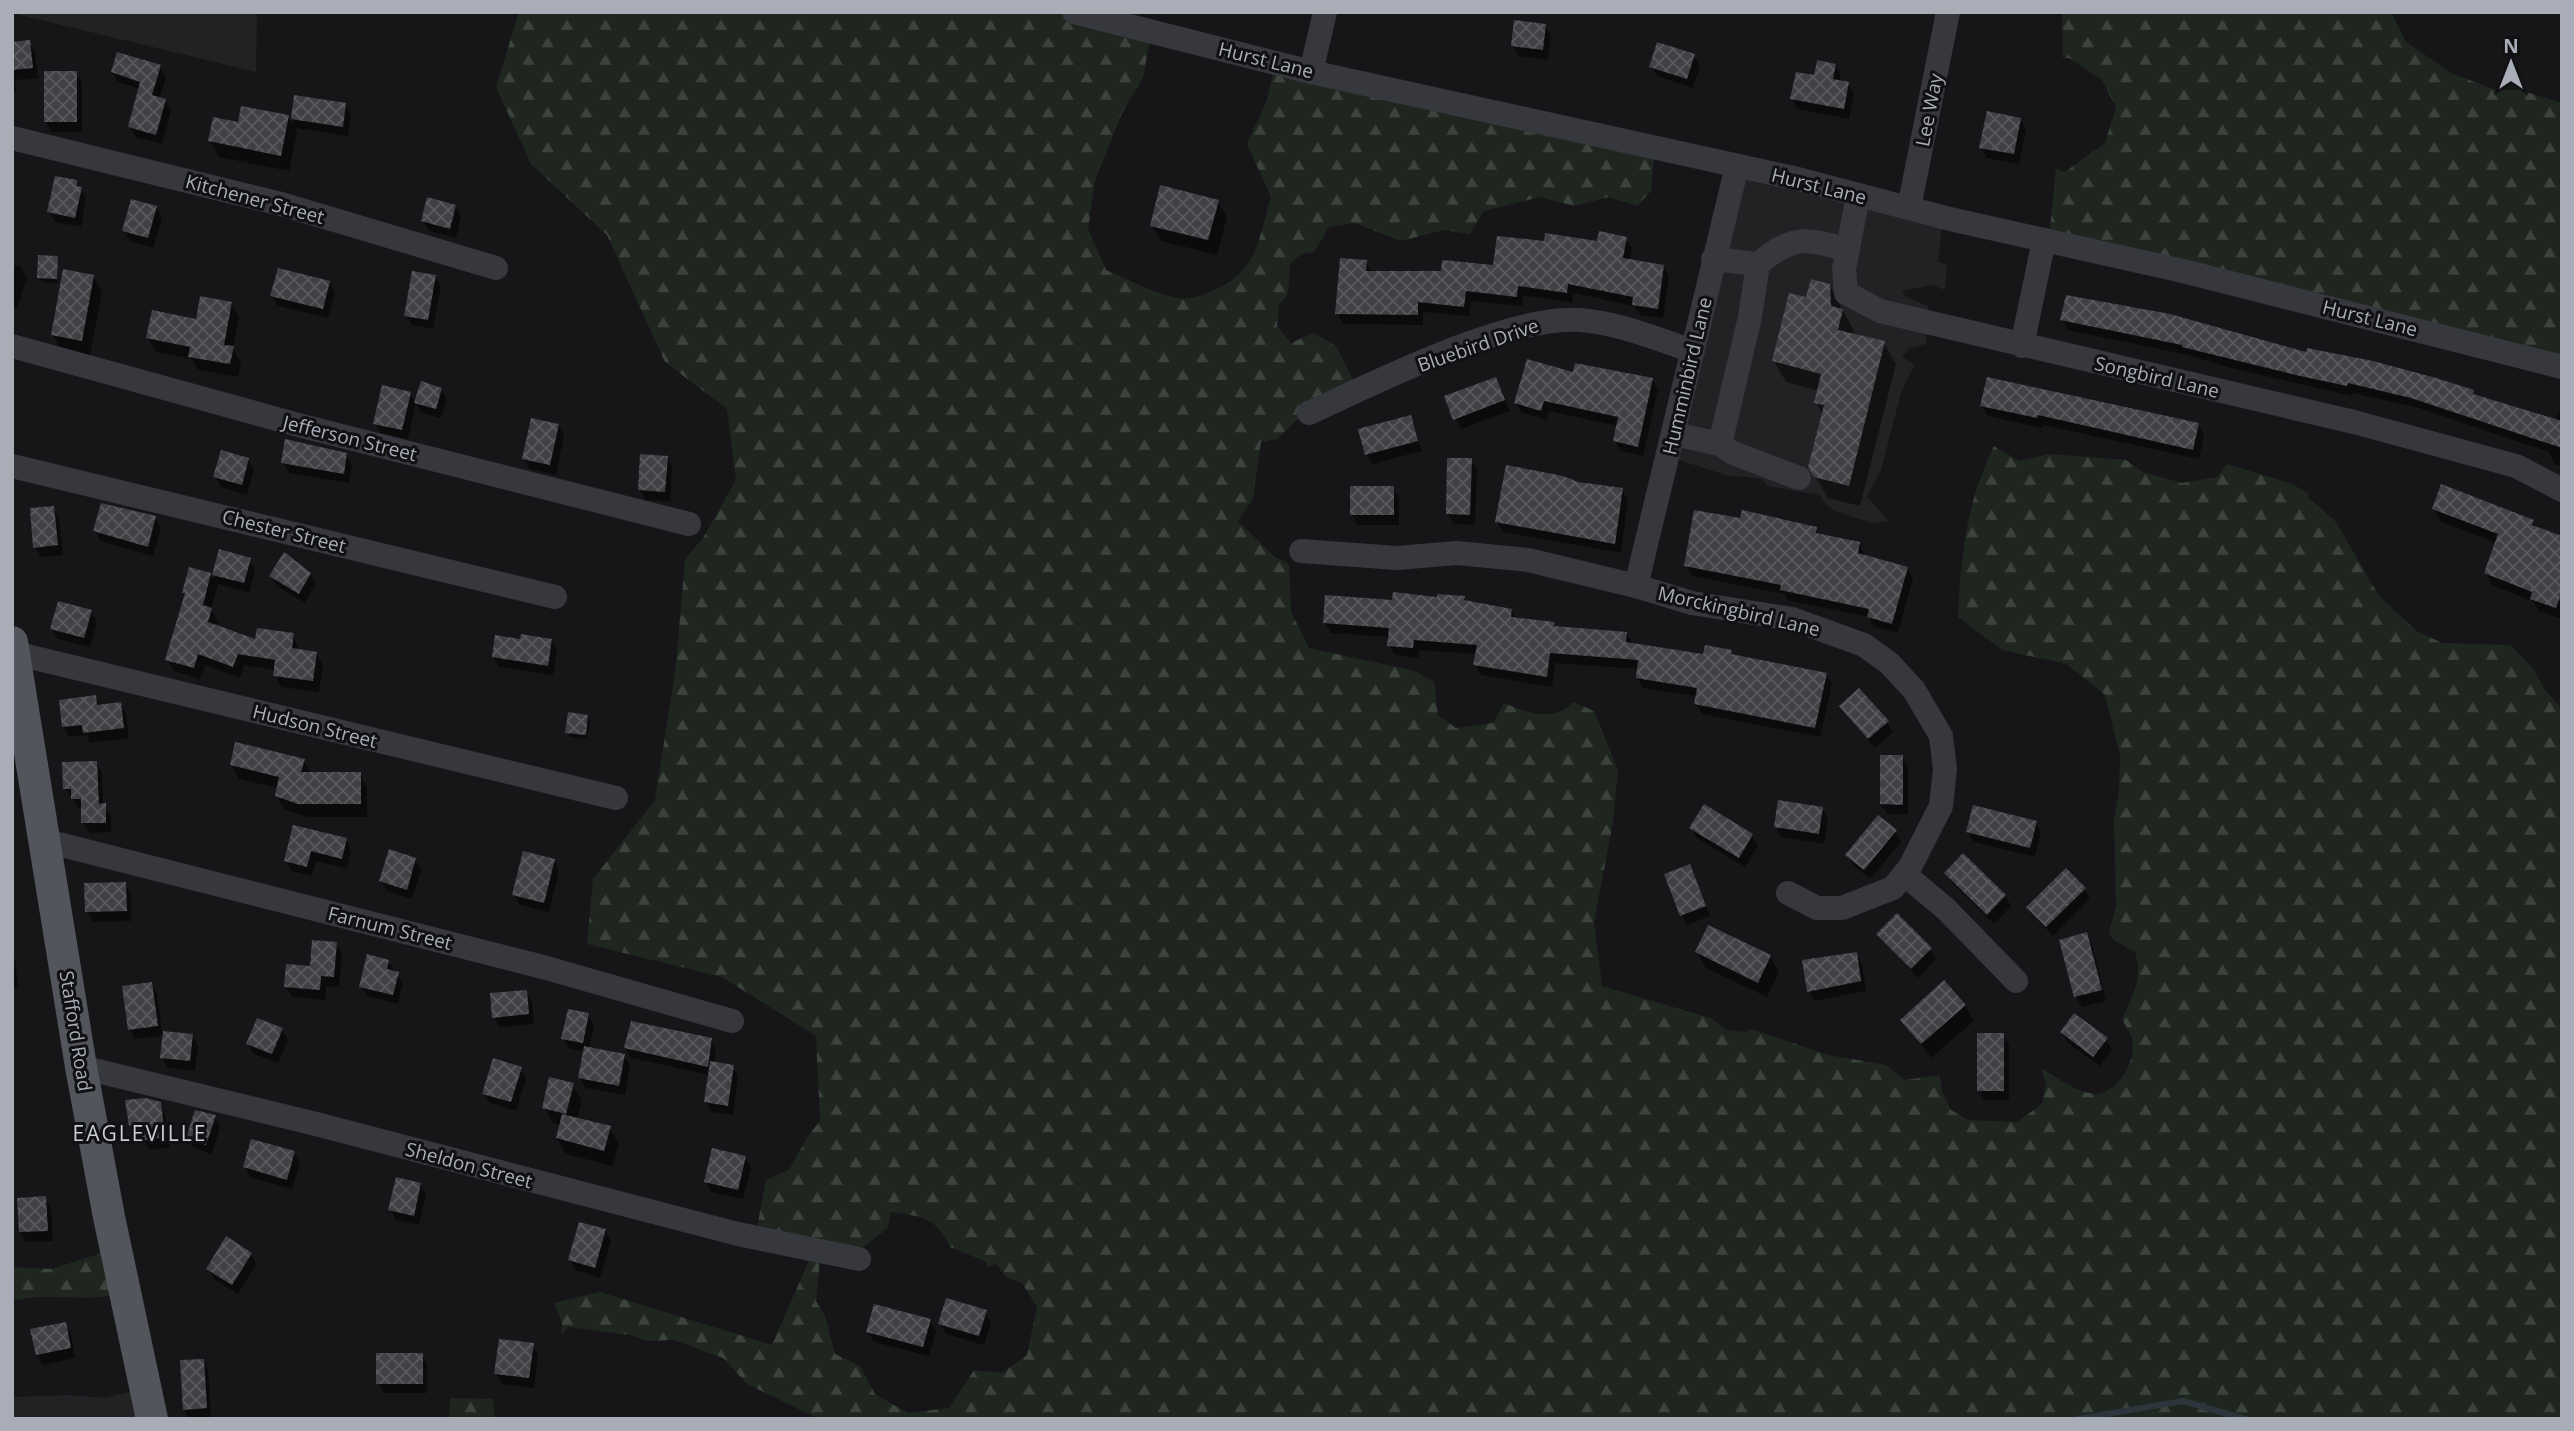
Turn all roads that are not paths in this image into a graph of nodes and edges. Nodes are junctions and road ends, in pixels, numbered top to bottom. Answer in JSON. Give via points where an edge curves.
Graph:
{"nodes":[{"id":1,"x":1074,"y":12,"type":"edge"},
{"id":2,"x":1325,"y":12,"type":"edge"},
{"id":3,"x":1948,"y":12,"type":"edge"},
{"id":4,"x":1311,"y":72,"type":"junction"},
{"id":5,"x":12,"y":138,"type":"edge"},
{"id":6,"x":1737,"y":166,"type":"junction"},
{"id":7,"x":1858,"y":196,"type":"junction"},
{"id":8,"x":1909,"y":208,"type":"junction"},
{"id":9,"x":2044,"y":240,"type":"junction"},
{"id":10,"x":1848,"y":250,"type":"junction"},
{"id":11,"x":1713,"y":259,"type":"junction"},
{"id":12,"x":1758,"y":264,"type":"junction"},
{"id":13,"x":495,"y":268,"type":"dead end"},
{"id":14,"x":12,"y":346,"type":"edge"},
{"id":15,"x":2022,"y":346,"type":"junction"},
{"id":16,"x":1693,"y":351,"type":"junction"},
{"id":17,"x":2562,"y":367,"type":"edge"},
{"id":18,"x":1309,"y":412,"type":"dead end"},
{"id":19,"x":1674,"y":434,"type":"junction"},
{"id":20,"x":1720,"y":444,"type":"junction"},
{"id":21,"x":12,"y":466,"type":"edge"},
{"id":22,"x":1799,"y":478,"type":"dead end"},
{"id":23,"x":2562,"y":490,"type":"edge"},
{"id":24,"x":689,"y":524,"type":"dead end"},
{"id":25,"x":1301,"y":551,"type":"dead end"},
{"id":26,"x":1636,"y":586,"type":"junction"},
{"id":27,"x":555,"y":597,"type":"dead end"},
{"id":28,"x":13,"y":647,"type":"edge"},
{"id":29,"x":616,"y":797,"type":"dead end"},
{"id":30,"x":46,"y":841,"type":"junction"},
{"id":31,"x":1904,"y":874,"type":"junction"},
{"id":32,"x":1788,"y":893,"type":"dead end"},
{"id":33,"x":2016,"y":981,"type":"dead end"},
{"id":34,"x":733,"y":1021,"type":"dead end"},
{"id":35,"x":81,"y":1067,"type":"junction"},
{"id":36,"x":859,"y":1259,"type":"dead end"},
{"id":37,"x":152,"y":1419,"type":"edge"}],
"edges":[{"from":1,"to":4,"type":"street","name":"Hurst Lane"},
{"from":2,"to":4,"type":"street"},
{"from":3,"to":8,"type":"street","name":"Lee Way"},
{"from":4,"to":6,"type":"street","name":"Hurst Lane"},
{"from":5,"to":13,"type":"street","name":"Kitchener Street","via":[[281,204]]},
{"from":6,"to":7,"type":"street","name":"Hurst Lane"},
{"from":6,"to":11,"type":"street","name":"Humminbird Lane"},
{"from":7,"to":8,"type":"street","name":"Hurst Lane"},
{"from":7,"to":10,"type":"street","name":"Songbird Lane"},
{"from":8,"to":9,"type":"street","name":"Hurst Lane"},
{"from":9,"to":15,"type":"street"},
{"from":9,"to":17,"type":"street","name":"Hurst Lane"},
{"from":10,"to":12,"type":"street","via":[[1817,242],[1782,244]]},
{"from":10,"to":15,"type":"street","name":"Songbird Lane","via":[[1846,293],[1880,311]]},
{"from":11,"to":12,"type":"street"},
{"from":11,"to":16,"type":"street","name":"Humminbird Lane"},
{"from":12,"to":20,"type":"street","via":[[1751,317]]},
{"from":14,"to":24,"type":"street","name":"Jefferson Street","via":[[302,426]]},
{"from":15,"to":23,"type":"street","name":"Songbird Lane","via":[[2354,422],[2516,466]]},
{"from":16,"to":18,"type":"street","name":"Bluebird Drive","via":[[1581,320],[1541,322],[1504,332]]},
{"from":16,"to":19,"type":"street","name":"Humminbird Lane"},
{"from":19,"to":20,"type":"street"},
{"from":19,"to":26,"type":"street","name":"Humminbird Lane"},
{"from":20,"to":22,"type":"street"},
{"from":21,"to":27,"type":"street","name":"Chester Street"},
{"from":25,"to":26,"type":"street","name":"Morckingbird Lane","via":[[1397,558],[1457,553],[1516,559]]},
{"from":26,"to":31,"type":"street","name":"Morckingbird Lane","via":[[1692,603],[1792,619],[1864,645],[1889,663],[1929,713],[1941,736],[1945,769],[1941,806],[1928,838]]},
{"from":28,"to":29,"type":"street","name":"Hudson Street"},
{"from":28,"to":30,"type":"main road","name":"Stafford Road"},
{"from":30,"to":34,"type":"street","name":"Farnum Street","via":[[543,967]]},
{"from":30,"to":35,"type":"main road","name":"Stafford Road"},
{"from":31,"to":32,"type":"street","name":"Morckingbird Lane","via":[[1892,888],[1842,908],[1817,908]]},
{"from":31,"to":33,"type":"street","via":[[1946,909]]},
{"from":35,"to":36,"type":"street","name":"Sheldon Street","via":[[738,1234]]},
{"from":35,"to":37,"type":"main road","name":"Stafford Road"}]}
